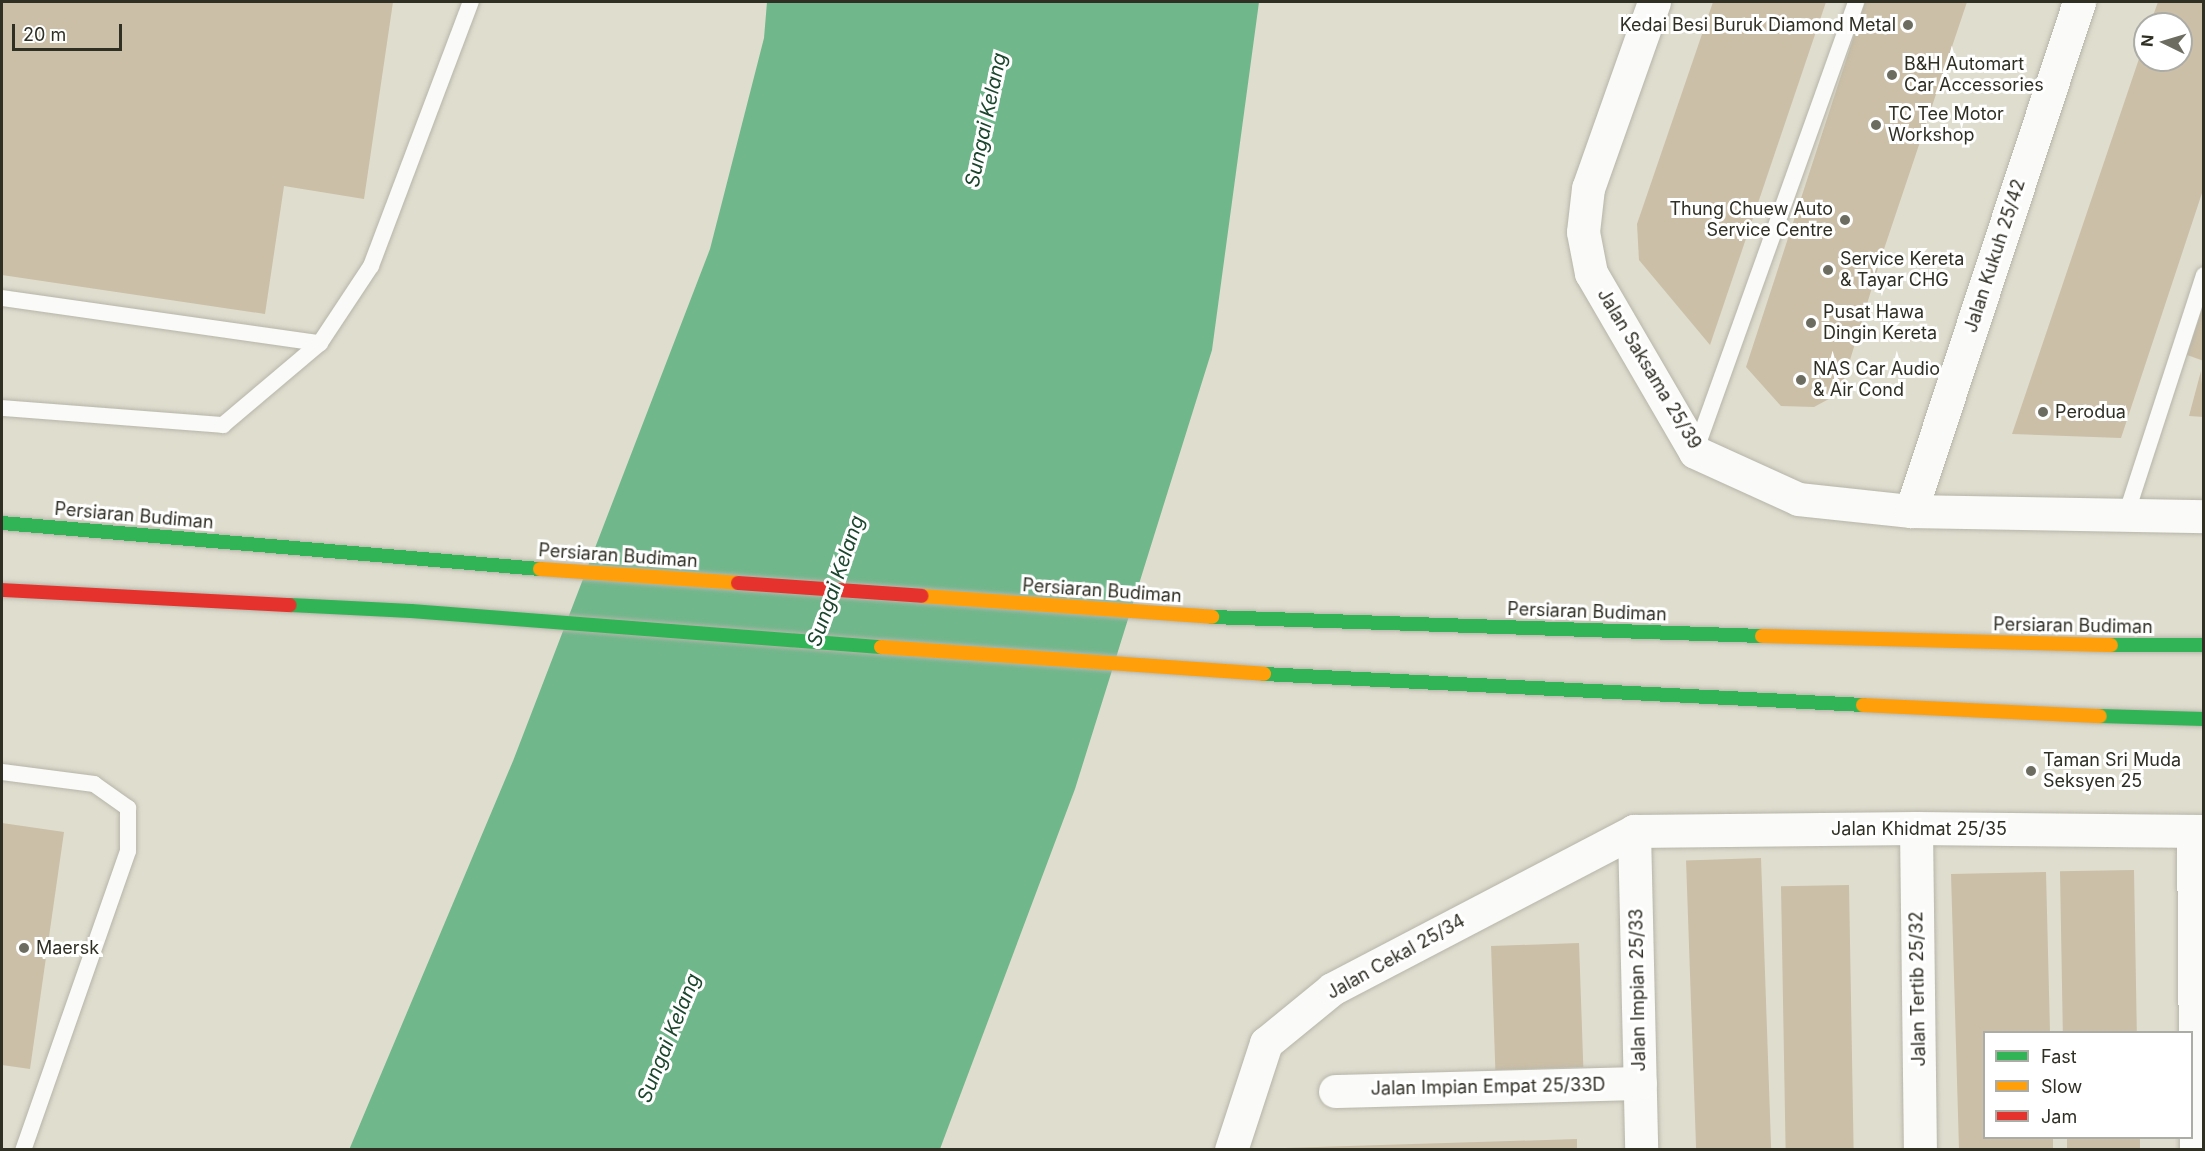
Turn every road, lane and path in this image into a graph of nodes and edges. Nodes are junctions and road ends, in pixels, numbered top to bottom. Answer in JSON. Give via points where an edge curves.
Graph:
{"nodes":[{"id":1,"x":471,"y":2,"type":"edge"},
{"id":2,"x":1654,"y":2,"type":"edge"},
{"id":3,"x":1856,"y":2,"type":"edge"},
{"id":4,"x":2079,"y":2,"type":"edge"},
{"id":5,"x":2204,"y":275,"type":"edge"},
{"id":6,"x":2,"y":298,"type":"edge"},
{"id":7,"x":320,"y":343,"type":"junction"},
{"id":8,"x":2,"y":408,"type":"edge"},
{"id":9,"x":1695,"y":452,"type":"junction"},
{"id":10,"x":1911,"y":512,"type":"junction"},
{"id":11,"x":2126,"y":514,"type":"junction"},
{"id":12,"x":2204,"y":516,"type":"edge"},
{"id":13,"x":2,"y":523,"type":"edge"},
{"id":14,"x":2,"y":590,"type":"edge"},
{"id":15,"x":2204,"y":645,"type":"edge"},
{"id":16,"x":2204,"y":719,"type":"edge"},
{"id":17,"x":2,"y":772,"type":"edge"},
{"id":18,"x":1916,"y":828,"type":"junction"},
{"id":19,"x":1634,"y":831,"type":"junction"},
{"id":20,"x":2198,"y":831,"type":"edge"},
{"id":21,"x":1640,"y":1083,"type":"junction"},
{"id":22,"x":1335,"y":1091,"type":"dead end"},
{"id":23,"x":23,"y":1149,"type":"edge"},
{"id":24,"x":1231,"y":1149,"type":"edge"},
{"id":25,"x":1641,"y":1149,"type":"edge"},
{"id":26,"x":1920,"y":1149,"type":"edge"},
{"id":27,"x":2196,"y":1149,"type":"edge"}],
"edges":[{"from":1,"to":7,"type":"lane","via":[[371,266]]},
{"from":2,"to":9,"type":"street","name":"Jalan Saksama 25/39","via":[[1588,188],[1582,232],[1591,273]]},
{"from":3,"to":9,"type":"lane"},
{"from":4,"to":10,"type":"street","name":"Jalan Kukuh 25/42"},
{"from":5,"to":11,"type":"lane"},
{"from":6,"to":7,"type":"lane"},
{"from":7,"to":8,"type":"lane","via":[[223,425]]},
{"from":9,"to":10,"type":"street","name":"Jalan Saksama 25/39","via":[[1798,499]]},
{"from":10,"to":11,"type":"street","name":"Jalan Saksama 25/39"},
{"from":11,"to":12,"type":"street","name":"Jalan Saksama 25/39"},
{"from":13,"to":15,"type":"main road","name":"Persiaran Budiman","via":[[428,561],[1227,618],[2039,645]]},
{"from":14,"to":16,"type":"main road","via":[[411,611],[1216,672],[2030,714]]},
{"from":17,"to":23,"type":"lane","via":[[94,784],[128,808],[128,851]]},
{"from":18,"to":19,"type":"street","name":"Jalan Khidmat 25/35"},
{"from":18,"to":20,"type":"street","name":"Jalan Khidmat 25/35"},
{"from":18,"to":26,"type":"street","name":"Jalan Tertib 25/32"},
{"from":19,"to":21,"type":"street","name":"Jalan Impian 25/33"},
{"from":19,"to":24,"type":"street","name":"Jalan Cekal 25/34","via":[[1332,989],[1266,1043]]},
{"from":20,"to":27,"type":"street"},
{"from":21,"to":22,"type":"street","name":"Jalan Impian Empat 25/33D"},
{"from":21,"to":25,"type":"street","name":"Jalan Impian 25/33"}]}
